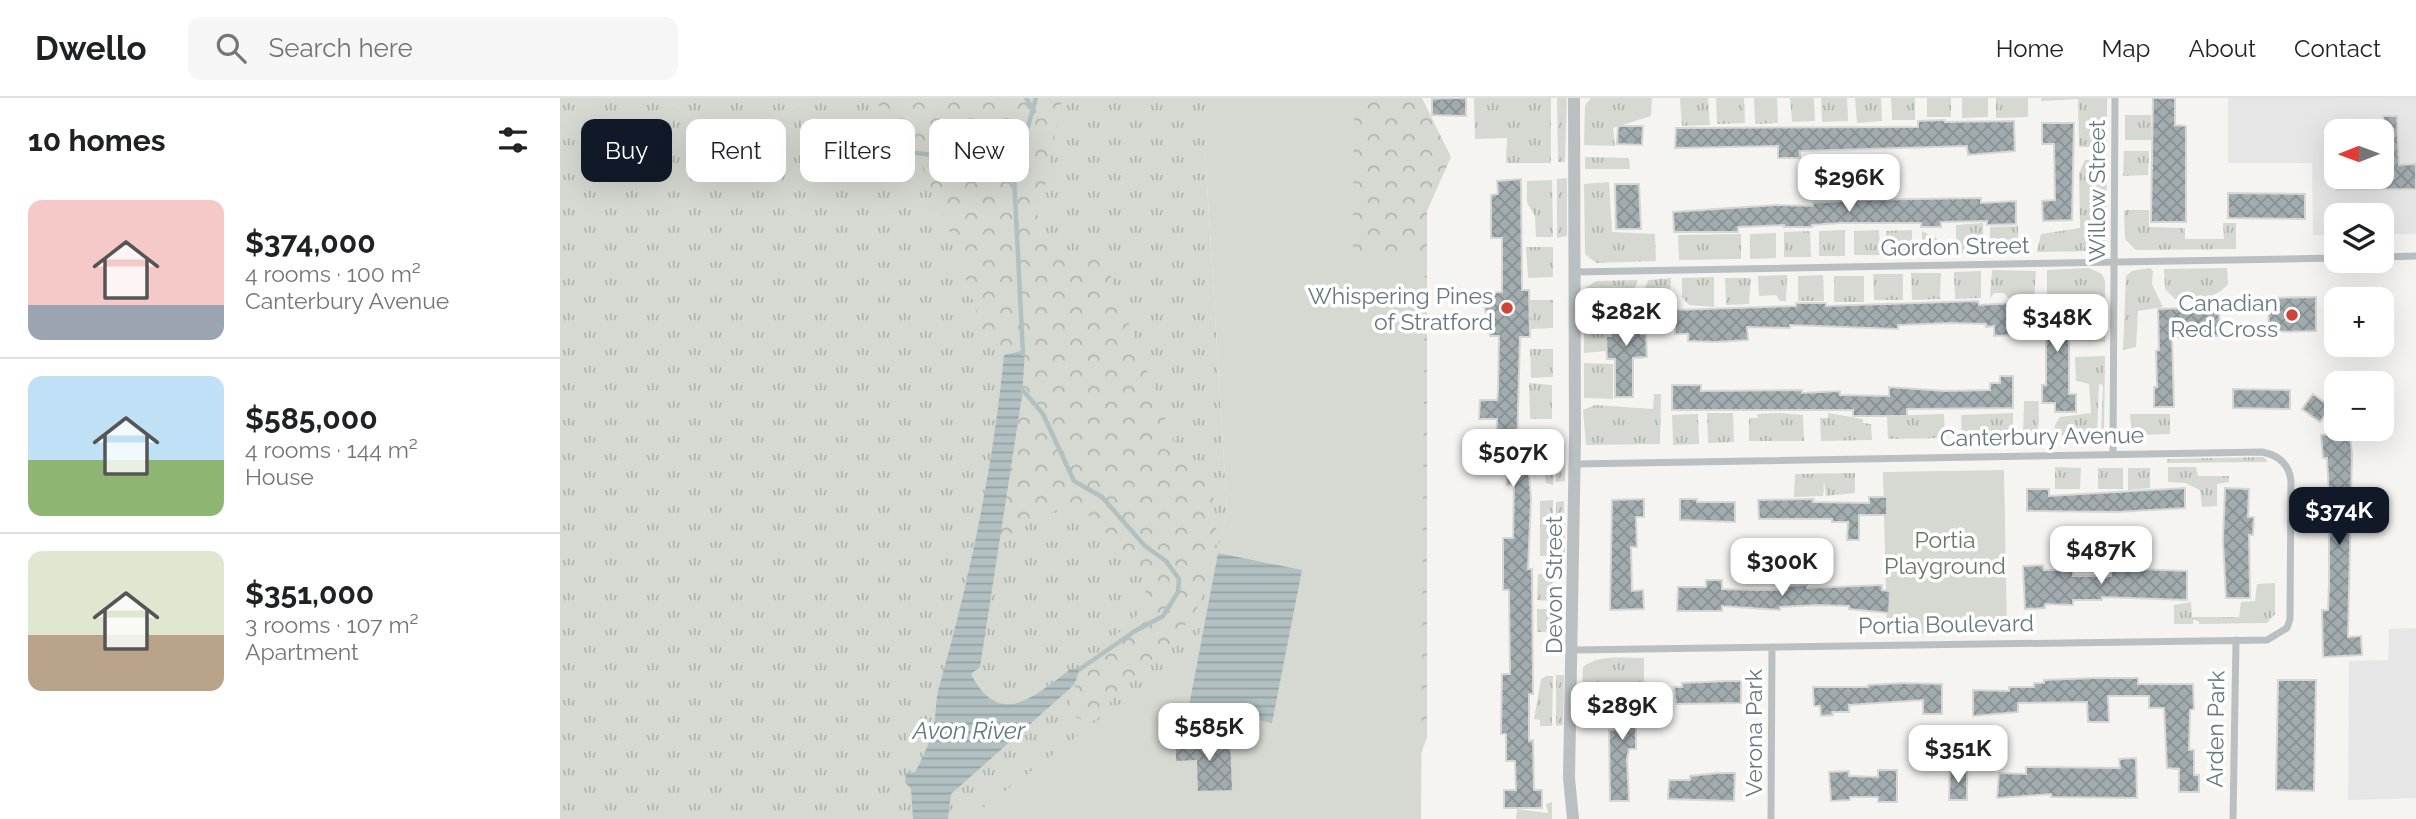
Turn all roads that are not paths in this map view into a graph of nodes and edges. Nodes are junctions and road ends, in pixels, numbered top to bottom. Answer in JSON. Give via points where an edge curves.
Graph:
{"nodes":[{"id":1,"x":1574,"y":98,"type":"edge"},
{"id":2,"x":2115,"y":98,"type":"edge"},
{"id":3,"x":2416,"y":256,"type":"edge"},
{"id":4,"x":2394,"y":257,"type":"edge"},
{"id":5,"x":2324,"y":258,"type":"edge"},
{"id":6,"x":2115,"y":261,"type":"junction"},
{"id":7,"x":1574,"y":272,"type":"junction"},
{"id":8,"x":2113,"y":453,"type":"junction"},
{"id":9,"x":1575,"y":464,"type":"junction"},
{"id":10,"x":2236,"y":640,"type":"junction"},
{"id":11,"x":1772,"y":647,"type":"junction"},
{"id":12,"x":1574,"y":650,"type":"junction"},
{"id":13,"x":1573,"y":819,"type":"edge"},
{"id":14,"x":1772,"y":819,"type":"edge"},
{"id":15,"x":2233,"y":819,"type":"edge"}],
"edges":[{"from":1,"to":7,"type":"street","name":"Devon Street"},
{"from":2,"to":6,"type":"street","name":"Willow Street"},
{"from":3,"to":4,"type":"street"},
{"from":5,"to":6,"type":"street","name":"Gordon Street"},
{"from":6,"to":7,"type":"street","name":"Gordon Street"},
{"from":6,"to":8,"type":"street","name":"Willow Street"},
{"from":7,"to":9,"type":"street","name":"Devon Street"},
{"from":8,"to":9,"type":"street","name":"Canterbury Avenue"},
{"from":8,"to":10,"type":"street","name":"Canterbury Avenue","via":[[2262,452],[2286,464],[2291,481],[2290,619],[2287,628],[2267,640]]},
{"from":9,"to":12,"type":"street","name":"Devon Street"},
{"from":10,"to":11,"type":"street","name":"Portia Boulevard"},
{"from":10,"to":15,"type":"street","name":"Arden Park"},
{"from":11,"to":12,"type":"street","name":"Portia Boulevard"},
{"from":11,"to":14,"type":"street","name":"Verona Park"},
{"from":12,"to":13,"type":"street","name":"Devon Street","via":[[1569,778]]}]}
